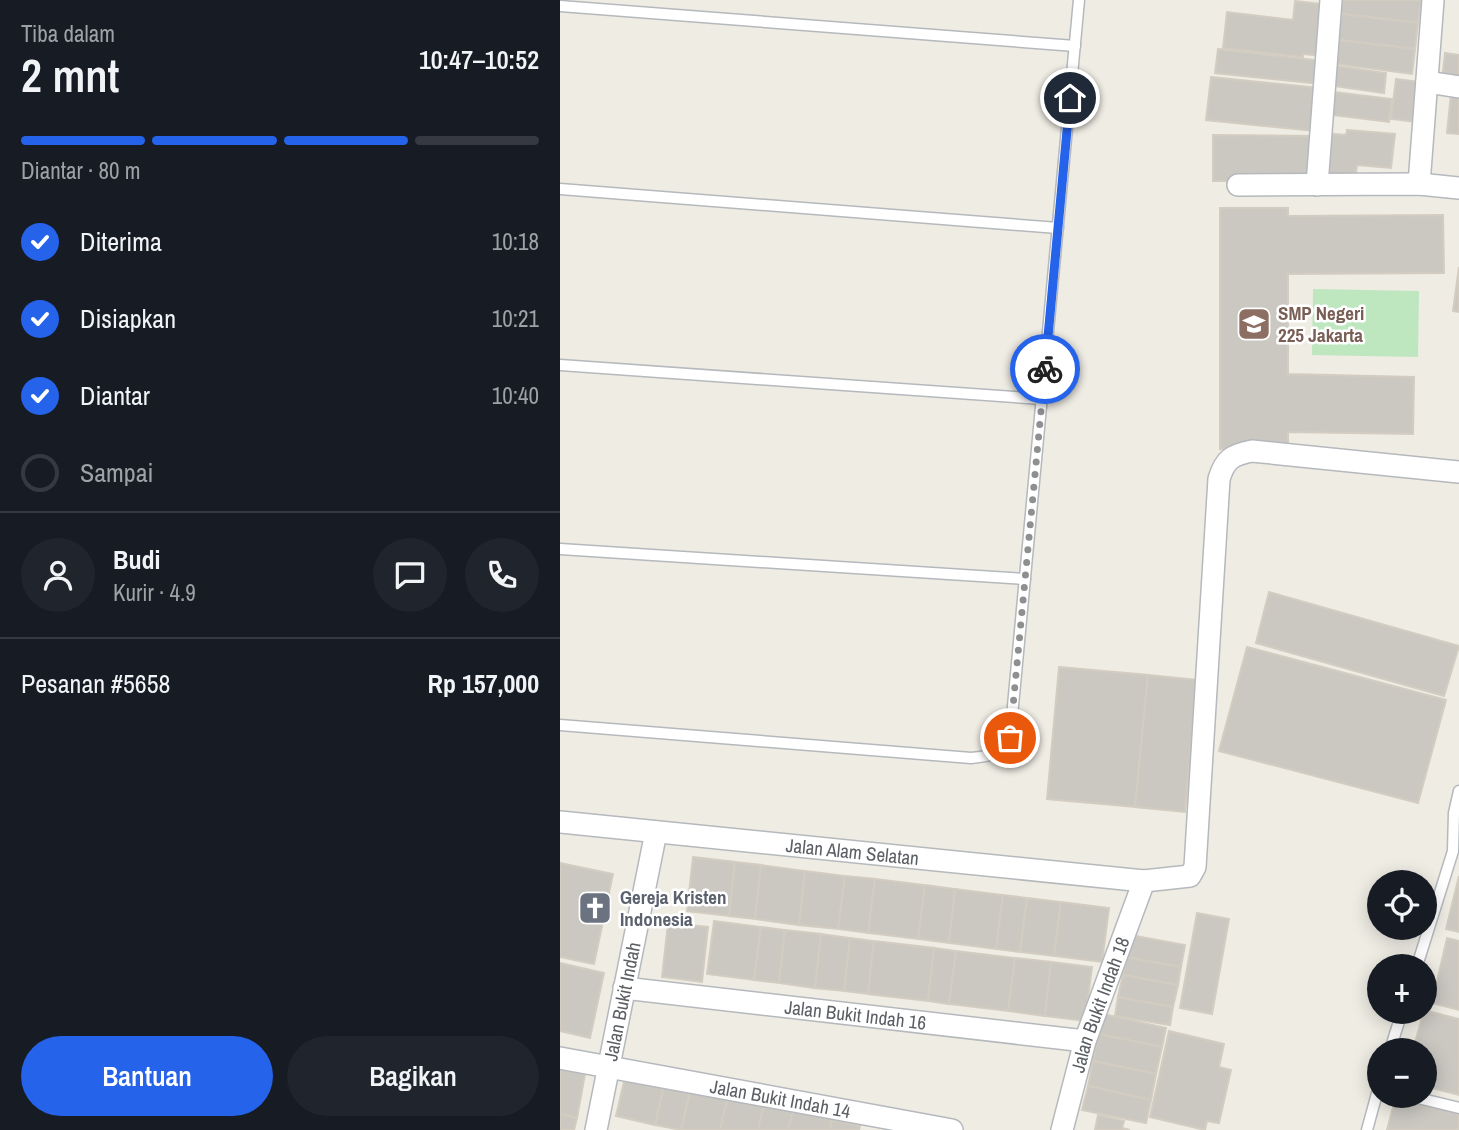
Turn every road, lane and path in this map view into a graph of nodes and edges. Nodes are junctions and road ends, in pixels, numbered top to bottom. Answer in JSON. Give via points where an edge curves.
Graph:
{"nodes":[{"id":1,"x":1079,"y":0,"type":"edge"},
{"id":2,"x":1331,"y":0,"type":"edge"},
{"id":3,"x":1433,"y":0,"type":"edge"},
{"id":4,"x":560,"y":6,"type":"edge"},
{"id":5,"x":1075,"y":46,"type":"junction"},
{"id":6,"x":1427,"y":82,"type":"junction"},
{"id":7,"x":1459,"y":87,"type":"edge"},
{"id":8,"x":1238,"y":184,"type":"dead end"},
{"id":9,"x":1419,"y":184,"type":"junction"},
{"id":10,"x":1317,"y":185,"type":"junction"},
{"id":11,"x":1459,"y":188,"type":"edge"},
{"id":12,"x":560,"y":190,"type":"edge"},
{"id":13,"x":1058,"y":228,"type":"junction"},
{"id":14,"x":560,"y":365,"type":"edge"},
{"id":15,"x":1042,"y":399,"type":"junction"},
{"id":16,"x":1459,"y":472,"type":"edge"},
{"id":17,"x":560,"y":549,"type":"edge"},
{"id":18,"x":1025,"y":579,"type":"junction"},
{"id":19,"x":560,"y":725,"type":"edge"},
{"id":20,"x":1459,"y":791,"type":"edge"},
{"id":21,"x":560,"y":822,"type":"edge"},
{"id":22,"x":656,"y":832,"type":"junction"},
{"id":23,"x":1456,"y":852,"type":"edge"},
{"id":24,"x":1144,"y":881,"type":"junction"},
{"id":25,"x":1421,"y":954,"type":"edge"},
{"id":26,"x":624,"y":988,"type":"junction"},
{"id":27,"x":1085,"y":1041,"type":"junction"},
{"id":28,"x":560,"y":1058,"type":"edge"},
{"id":29,"x":608,"y":1066,"type":"junction"},
{"id":30,"x":1437,"y":1103,"type":"edge"},
{"id":31,"x":1373,"y":1108,"type":"edge"},
{"id":32,"x":1459,"y":1108,"type":"edge"},
{"id":33,"x":596,"y":1130,"type":"edge"},
{"id":34,"x":952,"y":1130,"type":"edge"},
{"id":35,"x":1062,"y":1130,"type":"edge"},
{"id":36,"x":1367,"y":1130,"type":"edge"}],
"edges":[{"from":1,"to":5,"type":"lane"},
{"from":2,"to":10,"type":"street"},
{"from":3,"to":6,"type":"street"},
{"from":4,"to":5,"type":"lane"},
{"from":5,"to":13,"type":"lane"},
{"from":6,"to":7,"type":"street"},
{"from":6,"to":9,"type":"street"},
{"from":8,"to":10,"type":"street"},
{"from":9,"to":10,"type":"street"},
{"from":9,"to":11,"type":"street"},
{"from":12,"to":13,"type":"lane"},
{"from":13,"to":15,"type":"lane"},
{"from":14,"to":15,"type":"lane"},
{"from":15,"to":18,"type":"lane"},
{"from":16,"to":24,"type":"street","name":"Jalan Alam Selatan","via":[[1252,451],[1233,455],[1223,466],[1195,867],[1189,876],[1177,880]]},
{"from":17,"to":18,"type":"lane"},
{"from":18,"to":19,"type":"lane","via":[[1010,738],[1003,750],[991,756]]},
{"from":20,"to":23,"type":"lane","via":[[1454,813]]},
{"from":21,"to":22,"type":"street","name":"Jalan Alam Selatan"},
{"from":22,"to":24,"type":"street","name":"Jalan Alam Selatan"},
{"from":22,"to":26,"type":"street","name":"Jalan Bukit Indah"},
{"from":23,"to":25,"type":"lane"},
{"from":24,"to":27,"type":"street","name":"Jalan Bukit Indah 18"},
{"from":26,"to":27,"type":"street","name":"Jalan Bukit Indah 16"},
{"from":26,"to":29,"type":"street","name":"Jalan Bukit Indah"},
{"from":27,"to":35,"type":"street","name":"Jalan Bukit Indah 18"},
{"from":28,"to":29,"type":"street","name":"Jalan Bukit Indah 14"},
{"from":29,"to":33,"type":"street","name":"Jalan Bukit Indah"},
{"from":29,"to":34,"type":"street","name":"Jalan Bukit Indah 14"},
{"from":30,"to":32,"type":"lane"},
{"from":31,"to":36,"type":"lane"}]}
